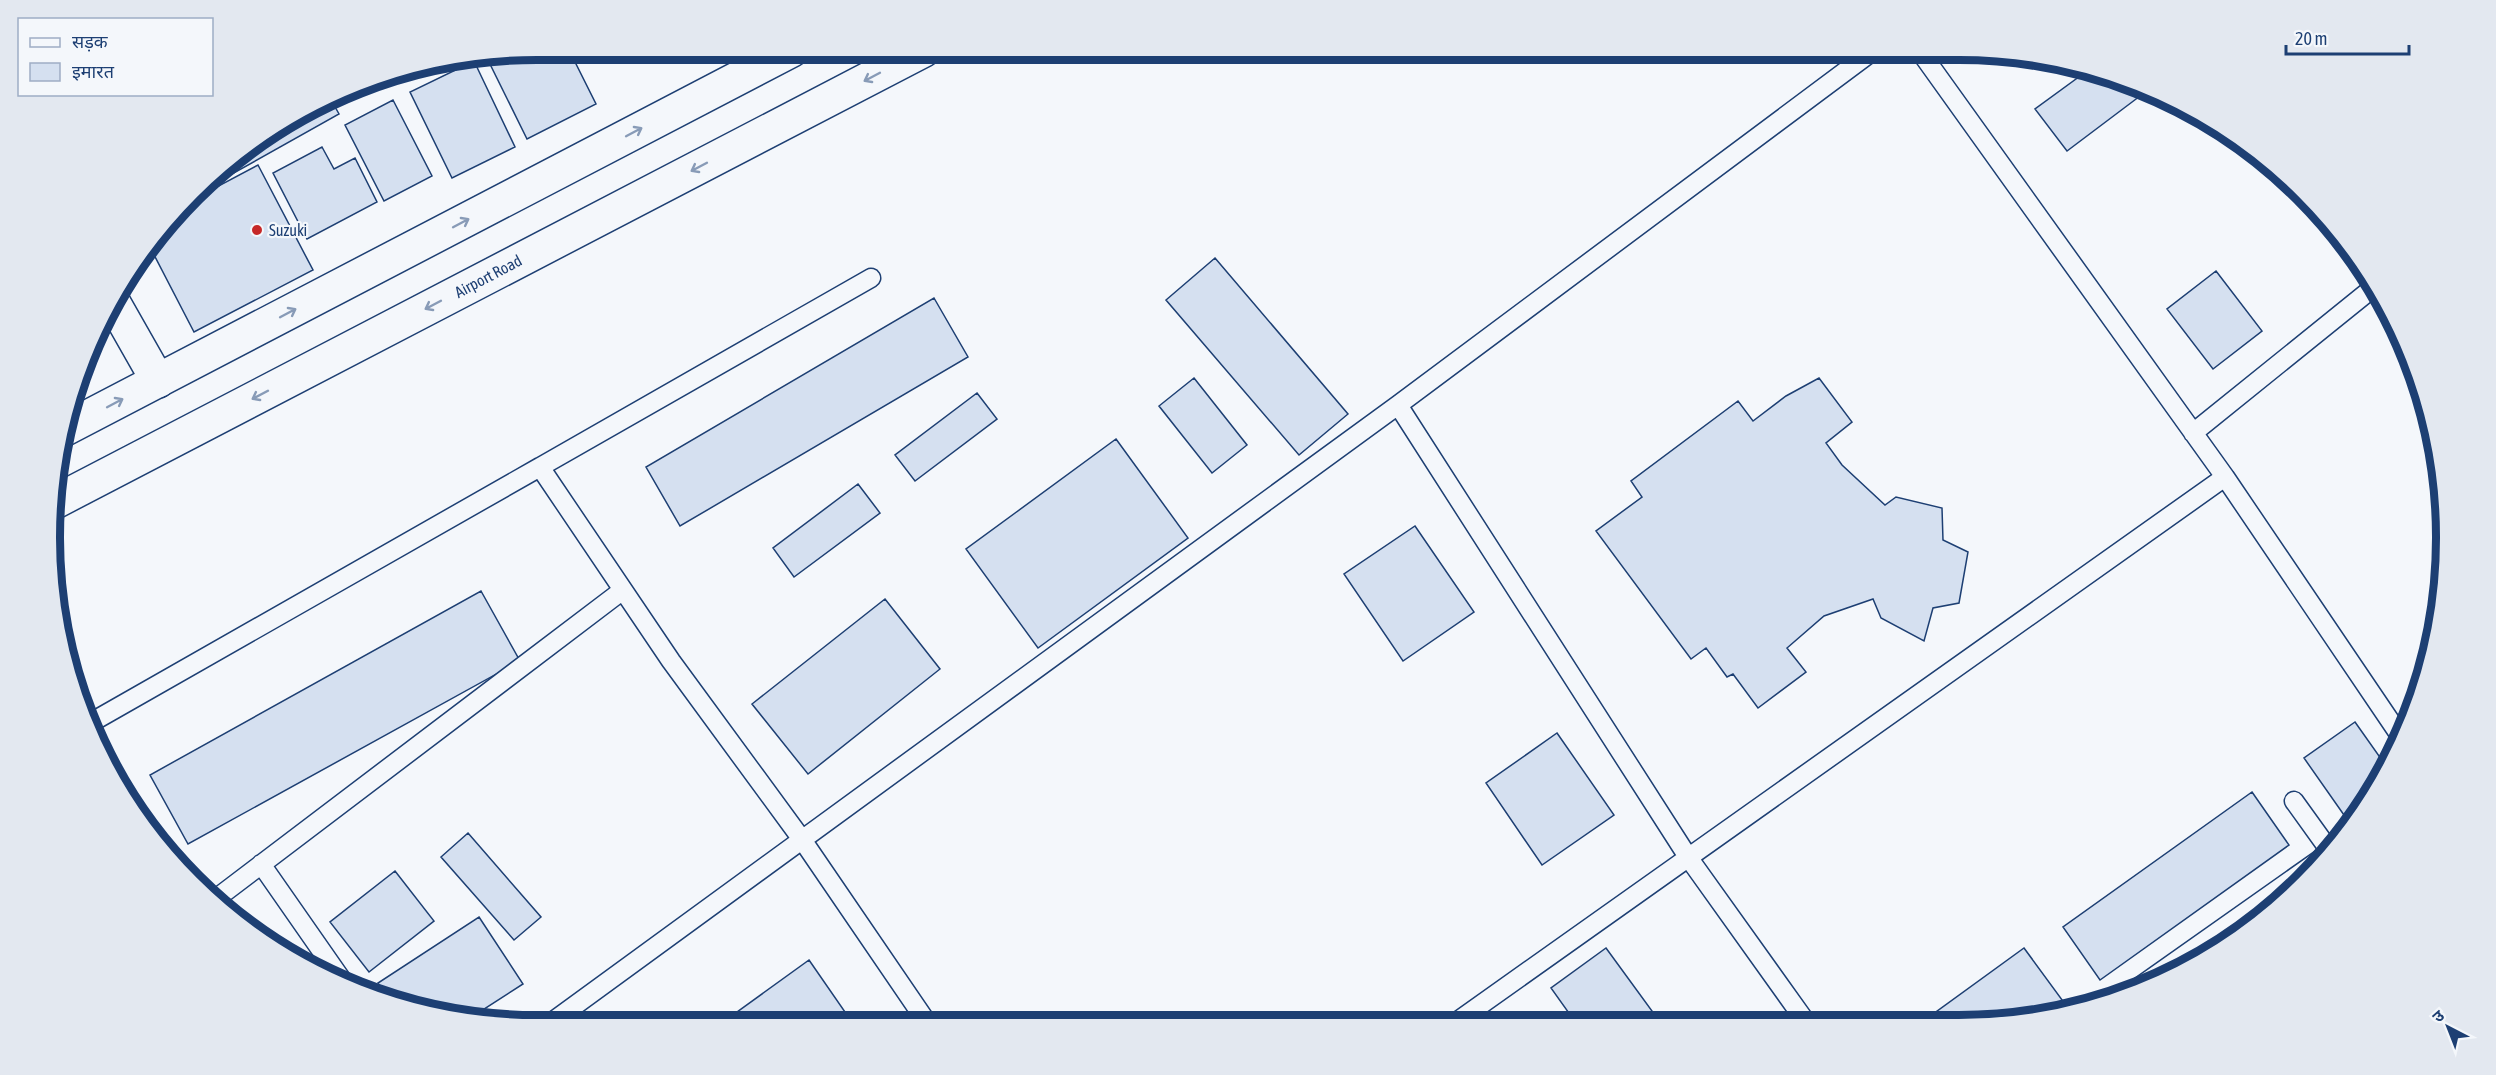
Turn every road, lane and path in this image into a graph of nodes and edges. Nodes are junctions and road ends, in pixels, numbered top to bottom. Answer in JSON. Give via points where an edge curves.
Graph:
{"nodes":[{"id":1,"x":773,"y":60,"type":"edge"},
{"id":2,"x":905,"y":60,"type":"edge"},
{"id":3,"x":1861,"y":60,"type":"edge"},
{"id":4,"x":1926,"y":60,"type":"edge"},
{"id":5,"x":871,"y":278,"type":"dead end"},
{"id":6,"x":2368,"y":292,"type":"edge"},
{"id":7,"x":118,"y":310,"type":"edge"},
{"id":8,"x":158,"y":381,"type":"junction"},
{"id":9,"x":1398,"y":405,"type":"junction"},
{"id":10,"x":74,"y":425,"type":"edge"},
{"id":11,"x":2193,"y":433,"type":"junction"},
{"id":12,"x":540,"y":467,"type":"junction"},
{"id":13,"x":2225,"y":477,"type":"junction"},
{"id":14,"x":62,"y":498,"type":"edge"},
{"id":15,"x":624,"y":590,"type":"junction"},
{"id":16,"x":96,"y":720,"type":"edge"},
{"id":17,"x":2396,"y":729,"type":"edge"},
{"id":18,"x":2294,"y":801,"type":"dead end"},
{"id":19,"x":803,"y":841,"type":"junction"},
{"id":20,"x":2325,"y":844,"type":"edge"},
{"id":21,"x":1688,"y":857,"type":"junction"},
{"id":22,"x":261,"y":864,"type":"junction"},
{"id":23,"x":2291,"y":880,"type":"edge"},
{"id":24,"x":221,"y":895,"type":"edge"},
{"id":25,"x":2167,"y":967,"type":"edge"},
{"id":26,"x":336,"y":971,"type":"edge"},
{"id":27,"x":562,"y":1015,"type":"edge"},
{"id":28,"x":922,"y":1015,"type":"edge"},
{"id":29,"x":1466,"y":1015,"type":"edge"},
{"id":30,"x":1801,"y":1015,"type":"edge"}],
"edges":[{"from":8,"to":1,"type":"main road","one_way":true},
{"from":2,"to":14,"type":"main road","name":"Airport Road","one_way":true},
{"from":3,"to":9,"type":"lane"},
{"from":4,"to":11,"type":"lane"},
{"from":5,"to":12,"type":"lane"},
{"from":6,"to":11,"type":"lane"},
{"from":7,"to":8,"type":"main road"},
{"from":10,"to":8,"type":"main road","one_way":true},
{"from":9,"to":19,"type":"lane"},
{"from":9,"to":21,"type":"lane"},
{"from":11,"to":13,"type":"lane"},
{"from":12,"to":15,"type":"lane"},
{"from":12,"to":16,"type":"lane"},
{"from":13,"to":17,"type":"lane"},
{"from":13,"to":21,"type":"lane"},
{"from":15,"to":19,"type":"lane"},
{"from":15,"to":22,"type":"lane"},
{"from":18,"to":20,"type":"lane"},
{"from":19,"to":27,"type":"lane"},
{"from":19,"to":28,"type":"lane"},
{"from":21,"to":29,"type":"lane"},
{"from":21,"to":30,"type":"lane"},
{"from":22,"to":24,"type":"lane"},
{"from":22,"to":26,"type":"lane"},
{"from":23,"to":25,"type":"lane"}]}
